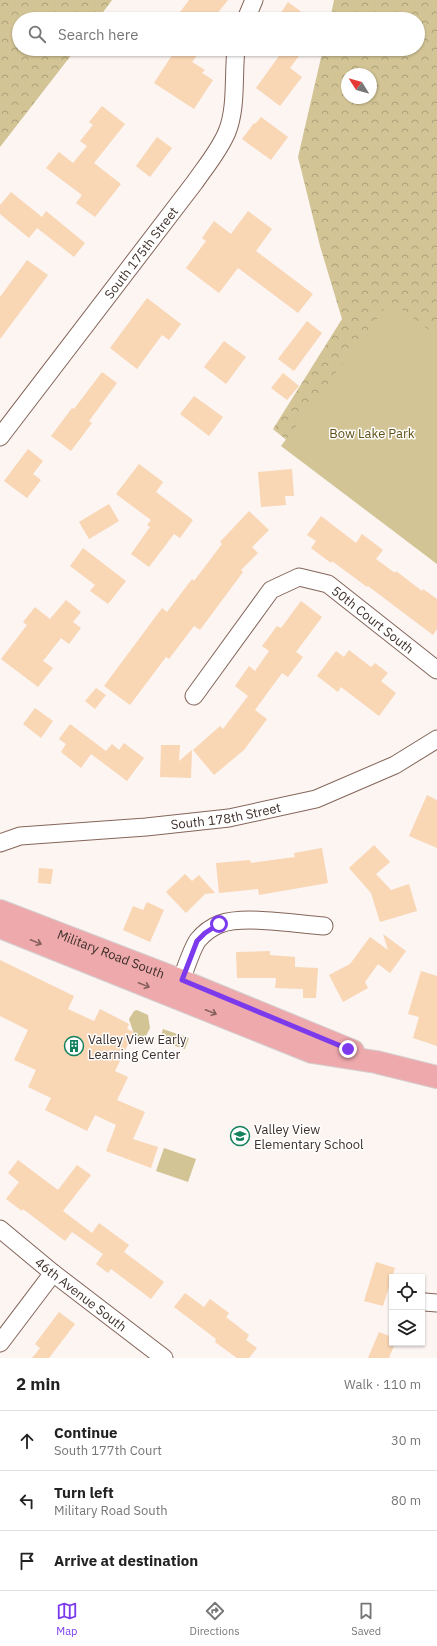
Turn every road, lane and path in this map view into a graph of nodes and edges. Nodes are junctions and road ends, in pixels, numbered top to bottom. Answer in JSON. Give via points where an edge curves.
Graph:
{"nodes":[{"id":1,"x":254,"y":0,"type":"edge"},
{"id":2,"x":249,"y":12,"type":"edge"},
{"id":3,"x":236,"y":56,"type":"edge"},
{"id":4,"x":0,"y":437,"type":"edge"},
{"id":5,"x":437,"y":670,"type":"edge"},
{"id":6,"x":194,"y":696,"type":"dead end"},
{"id":7,"x":437,"y":739,"type":"edge"},
{"id":8,"x":0,"y":843,"type":"edge"},
{"id":9,"x":0,"y":911,"type":"edge"},
{"id":10,"x":324,"y":926,"type":"dead end"},
{"id":11,"x":0,"y":927,"type":"edge"},
{"id":12,"x":178,"y":989,"type":"junction"},
{"id":13,"x":437,"y":1077,"type":"edge"},
{"id":14,"x":0,"y":1229,"type":"edge"},
{"id":15,"x":53,"y":1273,"type":"junction"},
{"id":16,"x":0,"y":1343,"type":"edge"},
{"id":17,"x":164,"y":1358,"type":"edge"}],
"edges":[{"from":1,"to":2,"type":"street"},
{"from":3,"to":4,"type":"street","name":"South 175th Street","via":[[234,100],[227,132],[218,149]]},
{"from":5,"to":6,"type":"street","name":"50th Court South","via":[[328,584],[299,576],[271,590]]},
{"from":7,"to":8,"type":"street","name":"South 178th Street","via":[[394,765],[316,799],[229,818],[20,836]]},
{"from":9,"to":12,"type":"main road","name":"Military Road South"},
{"from":10,"to":12,"type":"street","via":[[248,920],[219,924],[197,941]]},
{"from":11,"to":12,"type":"main road","name":"Military Road South","one_way":true},
{"from":12,"to":13,"type":"main road","name":"Military Road South","via":[[312,1052],[376,1062]]},
{"from":14,"to":15,"type":"street","name":"46th Avenue South"},
{"from":15,"to":16,"type":"street"},
{"from":15,"to":17,"type":"street","name":"46th Avenue South"}]}
